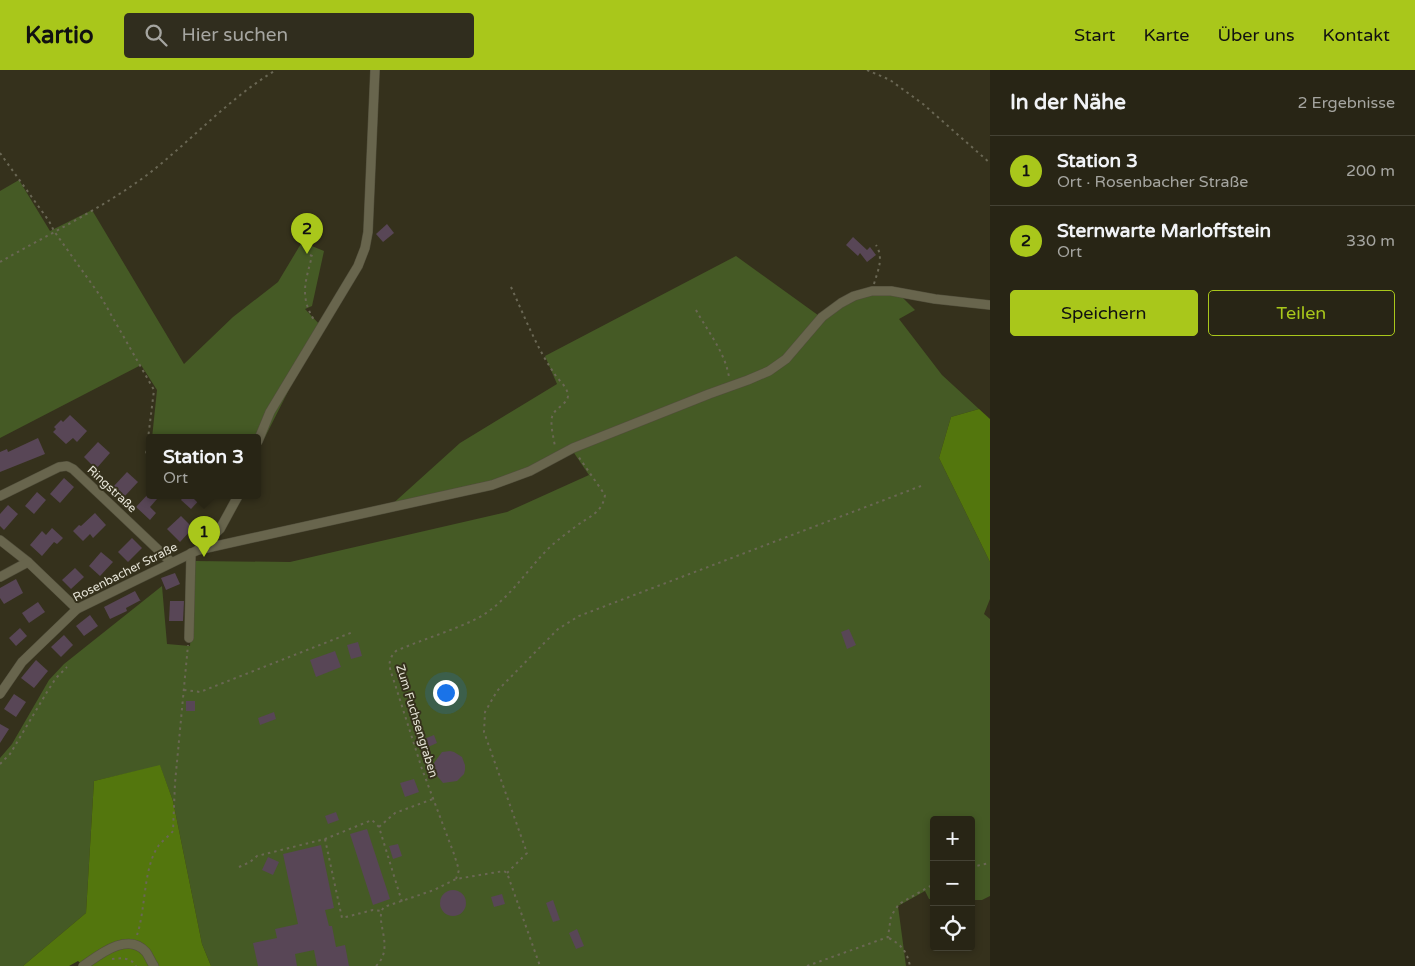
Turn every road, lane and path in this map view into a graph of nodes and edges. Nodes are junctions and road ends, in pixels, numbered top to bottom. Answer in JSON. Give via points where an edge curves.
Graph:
{"nodes":[{"id":1,"x":276,"y":70,"type":"edge"},
{"id":2,"x":376,"y":70,"type":"edge"},
{"id":3,"x":867,"y":70,"type":"edge"},
{"id":4,"x":0,"y":153,"type":"edge"},
{"id":5,"x":990,"y":163,"type":"edge"},
{"id":6,"x":54,"y":231,"type":"junction"},
{"id":7,"x":876,"y":245,"type":"dead end"},
{"id":8,"x":310,"y":255,"type":"dead end"},
{"id":9,"x":0,"y":262,"type":"edge"},
{"id":10,"x":511,"y":287,"type":"dead end"},
{"id":11,"x":872,"y":291,"type":"junction"},
{"id":12,"x":990,"y":306,"type":"edge"},
{"id":13,"x":696,"y":310,"type":"dead end"},
{"id":14,"x":322,"y":327,"type":"junction"},
{"id":15,"x":730,"y":387,"type":"junction"},
{"id":16,"x":149,"y":434,"type":"edge"},
{"id":17,"x":261,"y":434,"type":"edge"},
{"id":18,"x":573,"y":448,"type":"junction"},
{"id":19,"x":557,"y":457,"type":"junction"},
{"id":20,"x":921,"y":486,"type":"dead end"},
{"id":21,"x":0,"y":496,"type":"edge"},
{"id":22,"x":236,"y":499,"type":"edge"},
{"id":23,"x":220,"y":529,"type":"junction"},
{"id":24,"x":0,"y":540,"type":"edge"},
{"id":25,"x":231,"y":542,"type":"junction"},
{"id":26,"x":195,"y":552,"type":"junction"},
{"id":27,"x":28,"y":562,"type":"junction"},
{"id":28,"x":171,"y":562,"type":"junction"},
{"id":29,"x":0,"y":576,"type":"edge"},
{"id":30,"x":77,"y":609,"type":"junction"},
{"id":31,"x":353,"y":632,"type":"dead end"},
{"id":32,"x":189,"y":638,"type":"joint"},
{"id":33,"x":67,"y":667,"type":"dead end"},
{"id":34,"x":184,"y":690,"type":"junction"},
{"id":35,"x":0,"y":694,"type":"edge"},
{"id":36,"x":0,"y":764,"type":"edge"},
{"id":37,"x":433,"y":799,"type":"junction"},
{"id":38,"x":379,"y":827,"type":"junction"},
{"id":39,"x":325,"y":839,"type":"junction"},
{"id":40,"x":990,"y":863,"type":"edge"},
{"id":41,"x":975,"y":866,"type":"edge"},
{"id":42,"x":239,"y":867,"type":"dead end"},
{"id":43,"x":507,"y":873,"type":"junction"},
{"id":44,"x":456,"y":878,"type":"junction"},
{"id":45,"x":930,"y":886,"type":"edge"},
{"id":46,"x":402,"y":902,"type":"junction"},
{"id":47,"x":381,"y":911,"type":"junction"},
{"id":48,"x":888,"y":938,"type":"junction"},
{"id":49,"x":132,"y":944,"type":"junction"},
{"id":50,"x":92,"y":963,"type":"edge"},
{"id":51,"x":379,"y":963,"type":"junction"},
{"id":52,"x":136,"y":966,"type":"edge"},
{"id":53,"x":154,"y":966,"type":"edge"},
{"id":54,"x":376,"y":966,"type":"edge"},
{"id":55,"x":381,"y":966,"type":"edge"},
{"id":56,"x":540,"y":966,"type":"edge"},
{"id":57,"x":807,"y":966,"type":"edge"},
{"id":58,"x":910,"y":966,"type":"edge"}],
"edges":[{"from":1,"to":6,"type":"path","via":[[226,105],[174,154],[138,181]]},
{"from":2,"to":14,"type":"street","via":[[365,248]]},
{"from":3,"to":5,"type":"path","via":[[890,80],[923,104]]},
{"from":4,"to":6,"type":"path"},
{"from":6,"to":9,"type":"path"},
{"from":6,"to":16,"type":"path","via":[[101,297],[154,390]]},
{"from":7,"to":11,"type":"path","via":[[880,263]]},
{"from":8,"to":14,"type":"path","via":[[305,296],[313,318]]},
{"from":10,"to":19,"type":"path","via":[[542,354],[567,391],[566,401],[551,417]]},
{"from":11,"to":12,"type":"street"},
{"from":11,"to":15,"type":"street","via":[[841,302],[822,316],[786,359],[769,371]]},
{"from":13,"to":15,"type":"path","via":[[722,353]]},
{"from":14,"to":17,"type":"street","via":[[270,412]]},
{"from":15,"to":18,"type":"street"},
{"from":18,"to":19,"type":"street"},
{"from":18,"to":37,"type":"path","name":"Zum Fuchsengraben","via":[[605,496],[603,506],[551,546],[493,608],[391,656],[389,664],[393,678]]},
{"from":19,"to":25,"type":"street","via":[[492,485]]},
{"from":20,"to":43,"type":"path","via":[[579,616],[558,629],[497,691],[486,712],[484,732],[527,853]]},
{"from":21,"to":28,"type":"street","name":"Ringstraße","via":[[67,466]]},
{"from":22,"to":23,"type":"street","name":"Rosenbacher Straße"},
{"from":23,"to":25,"type":"street"},
{"from":23,"to":26,"type":"street","name":"Rosenbacher Straße"},
{"from":24,"to":27,"type":"street"},
{"from":25,"to":26,"type":"street"},
{"from":26,"to":28,"type":"street","name":"Rosenbacher Straße"},
{"from":26,"to":32,"type":"street"},
{"from":27,"to":29,"type":"street"},
{"from":27,"to":30,"type":"street"},
{"from":28,"to":30,"type":"street","name":"Rosenbacher Straße"},
{"from":30,"to":35,"type":"street","name":"Rosenbacher Straße","via":[[22,662]]},
{"from":31,"to":34,"type":"path","via":[[200,692]]},
{"from":32,"to":34,"type":"path"},
{"from":33,"to":36,"type":"path","via":[[56,678],[10,754]]},
{"from":34,"to":49,"type":"path","via":[[173,831],[159,846],[150,866],[140,925]]},
{"from":37,"to":38,"type":"path","via":[[396,813]]},
{"from":37,"to":44,"type":"path","name":"Zum Fuchsengraben","via":[[459,870]]},
{"from":38,"to":39,"type":"path","via":[[372,820]]},
{"from":38,"to":46,"type":"path"},
{"from":39,"to":42,"type":"path","via":[[257,856]]},
{"from":39,"to":47,"type":"path","via":[[342,918]]},
{"from":40,"to":41,"type":"path"},
{"from":43,"to":44,"type":"path"},
{"from":43,"to":56,"type":"path"},
{"from":44,"to":46,"type":"path"},
{"from":45,"to":48,"type":"path","via":[[896,908],[891,916]]},
{"from":46,"to":47,"type":"path"},
{"from":47,"to":51,"type":"path","via":[[385,939]]},
{"from":48,"to":57,"type":"path"},
{"from":48,"to":58,"type":"path","via":[[901,945]]},
{"from":49,"to":50,"type":"street","via":[[112,947]]},
{"from":49,"to":53,"type":"street","via":[[145,951]]},
{"from":50,"to":52,"type":"path","via":[[122,958]]},
{"from":51,"to":54,"type":"path"},
{"from":51,"to":55,"type":"path"}]}
